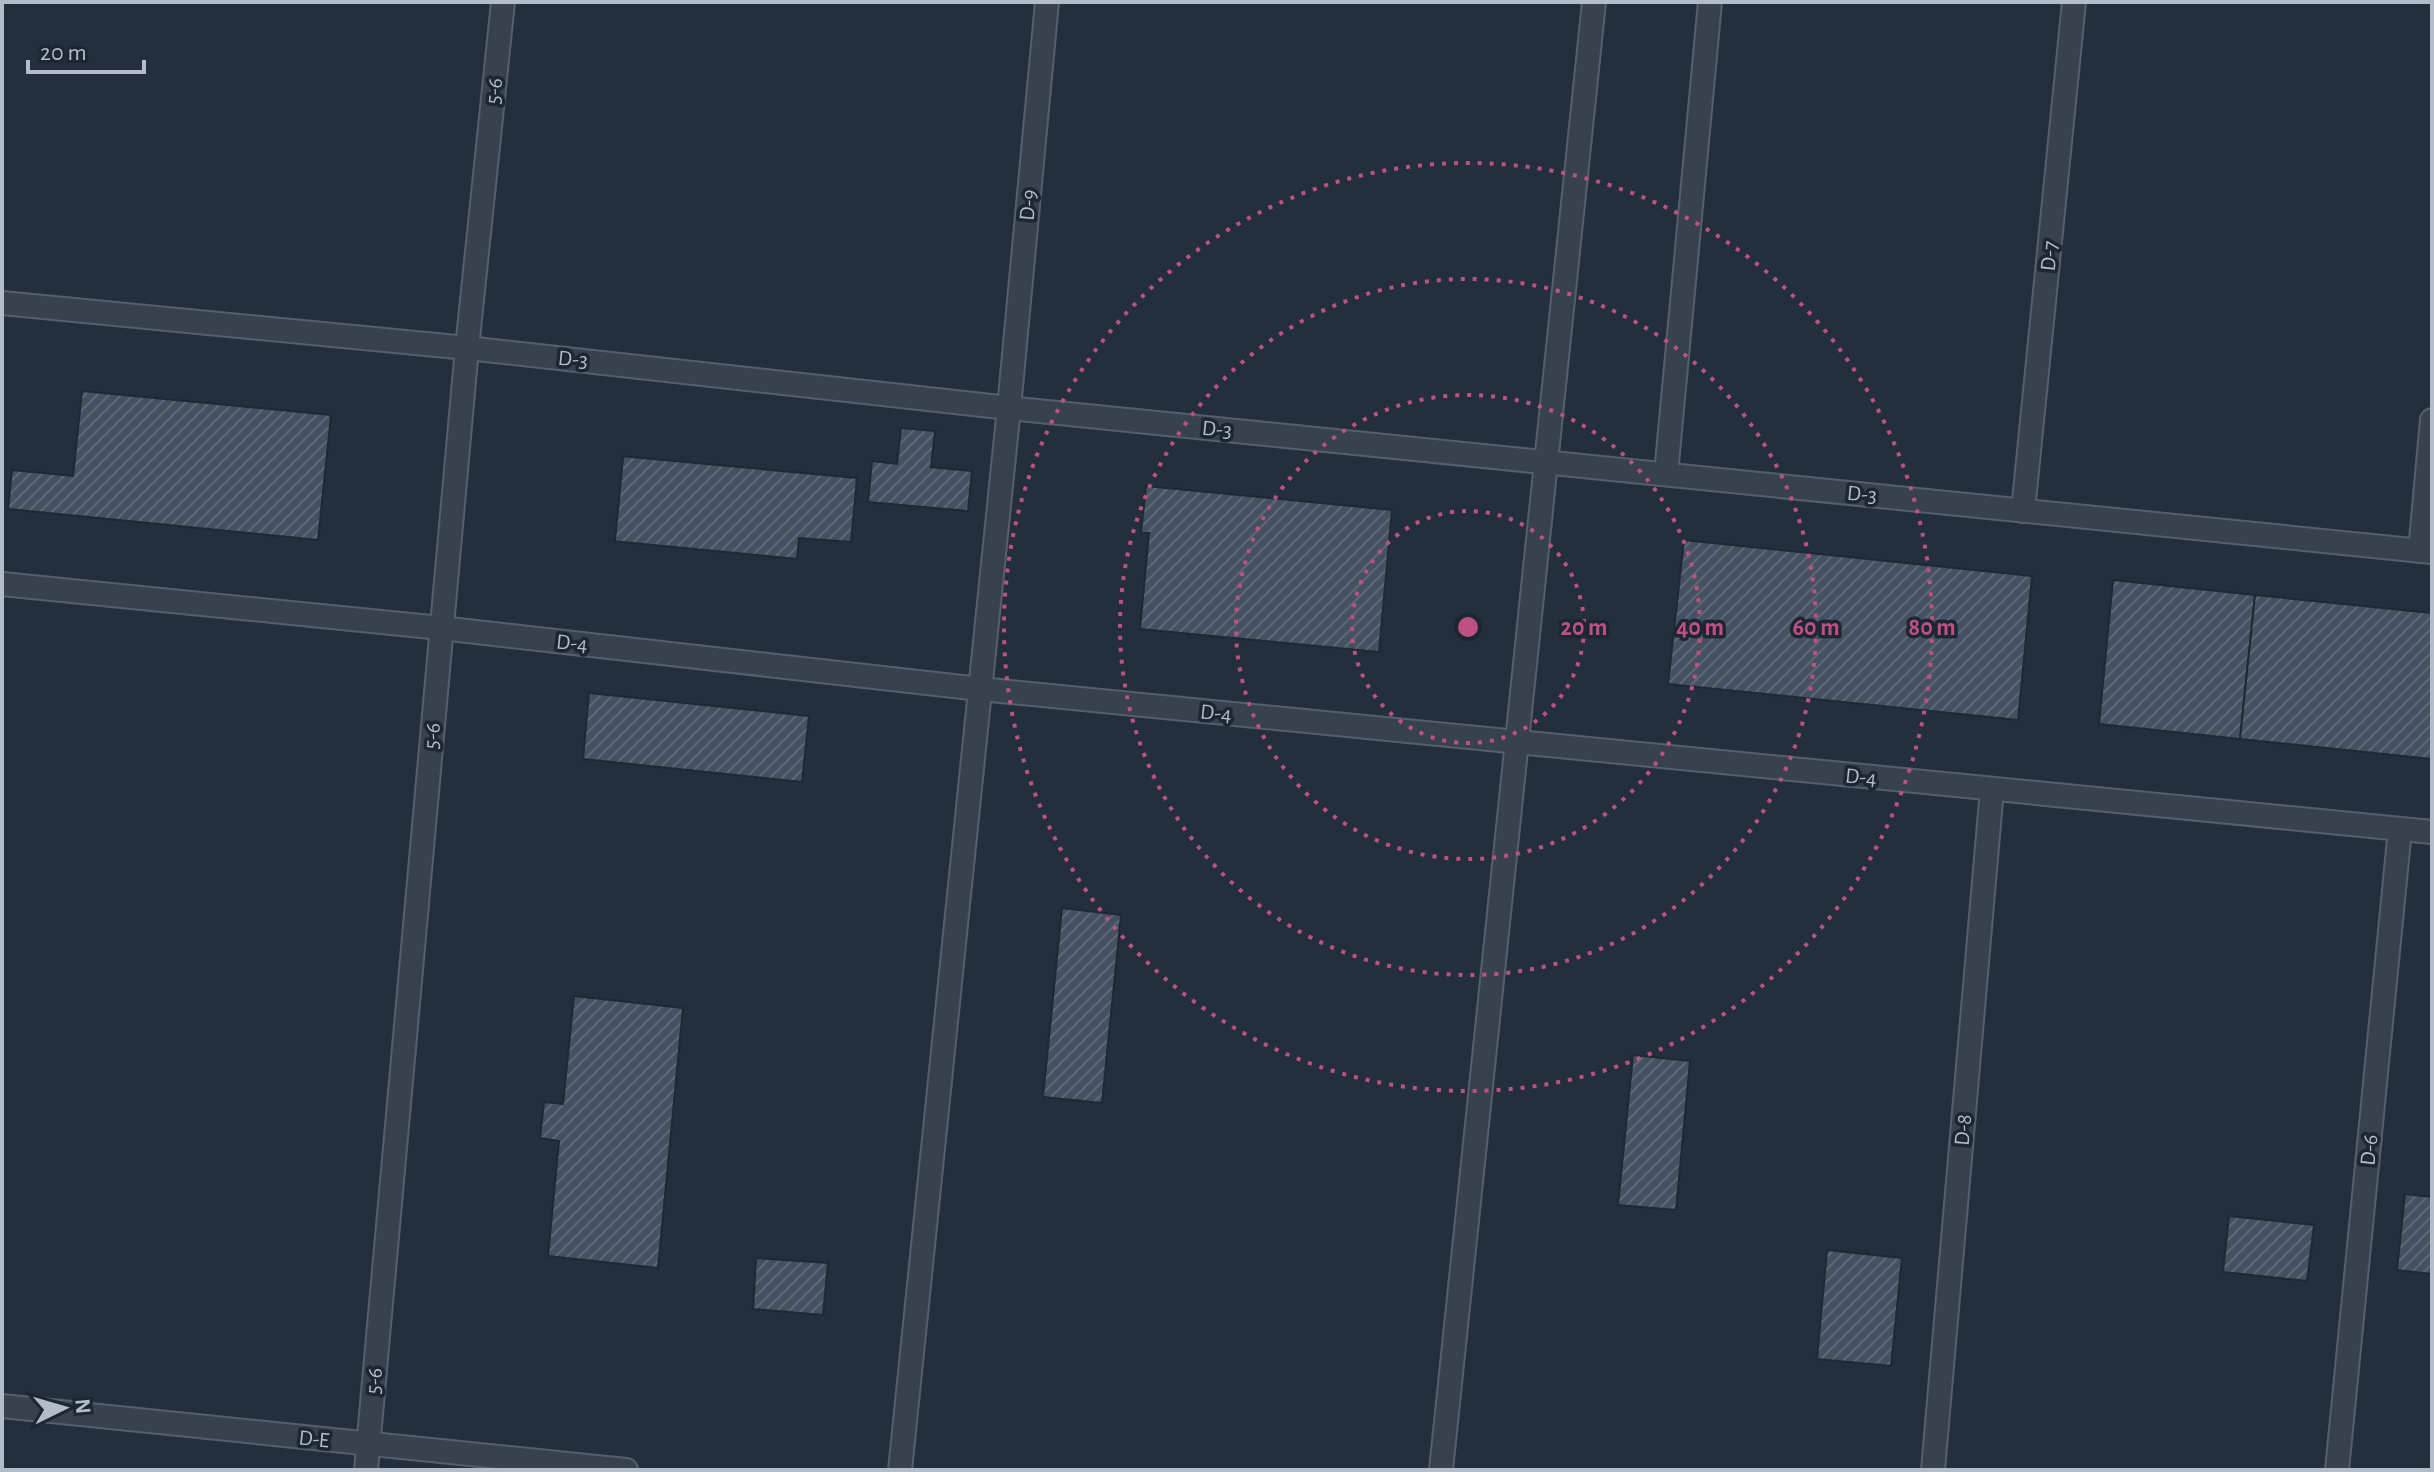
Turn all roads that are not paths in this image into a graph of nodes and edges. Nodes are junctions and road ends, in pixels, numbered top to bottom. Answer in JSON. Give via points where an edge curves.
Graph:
{"nodes":[{"id":1,"x":503,"y":2,"type":"edge"},
{"id":2,"x":1047,"y":2,"type":"edge"},
{"id":3,"x":1594,"y":2,"type":"edge"},
{"id":4,"x":1710,"y":2,"type":"edge"},
{"id":5,"x":2074,"y":2,"type":"edge"},
{"id":6,"x":2,"y":303,"type":"edge"},
{"id":7,"x":467,"y":348,"type":"junction"},
{"id":8,"x":1009,"y":408,"type":"junction"},
{"id":9,"x":2432,"y":420,"type":"edge"},
{"id":10,"x":1546,"y":462,"type":"junction"},
{"id":11,"x":1666,"y":474,"type":"junction"},
{"id":12,"x":2023,"y":511,"type":"junction"},
{"id":13,"x":2426,"y":552,"type":"edge"},
{"id":14,"x":2,"y":584,"type":"edge"},
{"id":15,"x":441,"y":628,"type":"junction"},
{"id":16,"x":980,"y":689,"type":"junction"},
{"id":17,"x":1517,"y":743,"type":"junction"},
{"id":18,"x":1992,"y":789,"type":"junction"},
{"id":19,"x":2400,"y":829,"type":"junction"},
{"id":20,"x":2432,"y":832,"type":"edge"},
{"id":21,"x":2,"y":1406,"type":"edge"},
{"id":22,"x":368,"y":1444,"type":"junction"},
{"id":23,"x":366,"y":1470,"type":"edge"},
{"id":24,"x":626,"y":1470,"type":"edge"},
{"id":25,"x":900,"y":1470,"type":"edge"},
{"id":26,"x":1441,"y":1470,"type":"edge"},
{"id":27,"x":1933,"y":1470,"type":"edge"},
{"id":28,"x":2337,"y":1470,"type":"edge"}],
"edges":[{"from":1,"to":7,"type":"lane","name":"5-6"},
{"from":2,"to":8,"type":"lane","name":"D-9"},
{"from":3,"to":10,"type":"lane"},
{"from":4,"to":11,"type":"lane"},
{"from":5,"to":12,"type":"lane","name":"D-7"},
{"from":6,"to":7,"type":"lane","name":"D-3"},
{"from":7,"to":8,"type":"lane","name":"D-3"},
{"from":7,"to":15,"type":"lane","name":"5-6"},
{"from":8,"to":10,"type":"lane","name":"D-3"},
{"from":8,"to":16,"type":"lane","name":"D-9"},
{"from":9,"to":13,"type":"lane"},
{"from":10,"to":11,"type":"lane","name":"D-3"},
{"from":10,"to":17,"type":"lane"},
{"from":11,"to":12,"type":"lane","name":"D-3"},
{"from":12,"to":13,"type":"lane","name":"D-3"},
{"from":14,"to":15,"type":"lane","name":"D-4"},
{"from":15,"to":16,"type":"lane","name":"D-4"},
{"from":15,"to":22,"type":"lane","name":"5-6"},
{"from":16,"to":17,"type":"lane","name":"D-4"},
{"from":16,"to":25,"type":"lane","name":"D-9"},
{"from":17,"to":18,"type":"lane","name":"D-4"},
{"from":17,"to":26,"type":"lane"},
{"from":18,"to":19,"type":"lane","name":"D-4"},
{"from":18,"to":27,"type":"lane","name":"D-8"},
{"from":19,"to":20,"type":"lane","name":"D-4"},
{"from":19,"to":28,"type":"lane","name":"D-6"},
{"from":21,"to":22,"type":"lane","name":"D-E"},
{"from":22,"to":23,"type":"lane","name":"5-6"},
{"from":22,"to":24,"type":"lane","name":"D-E"}]}
